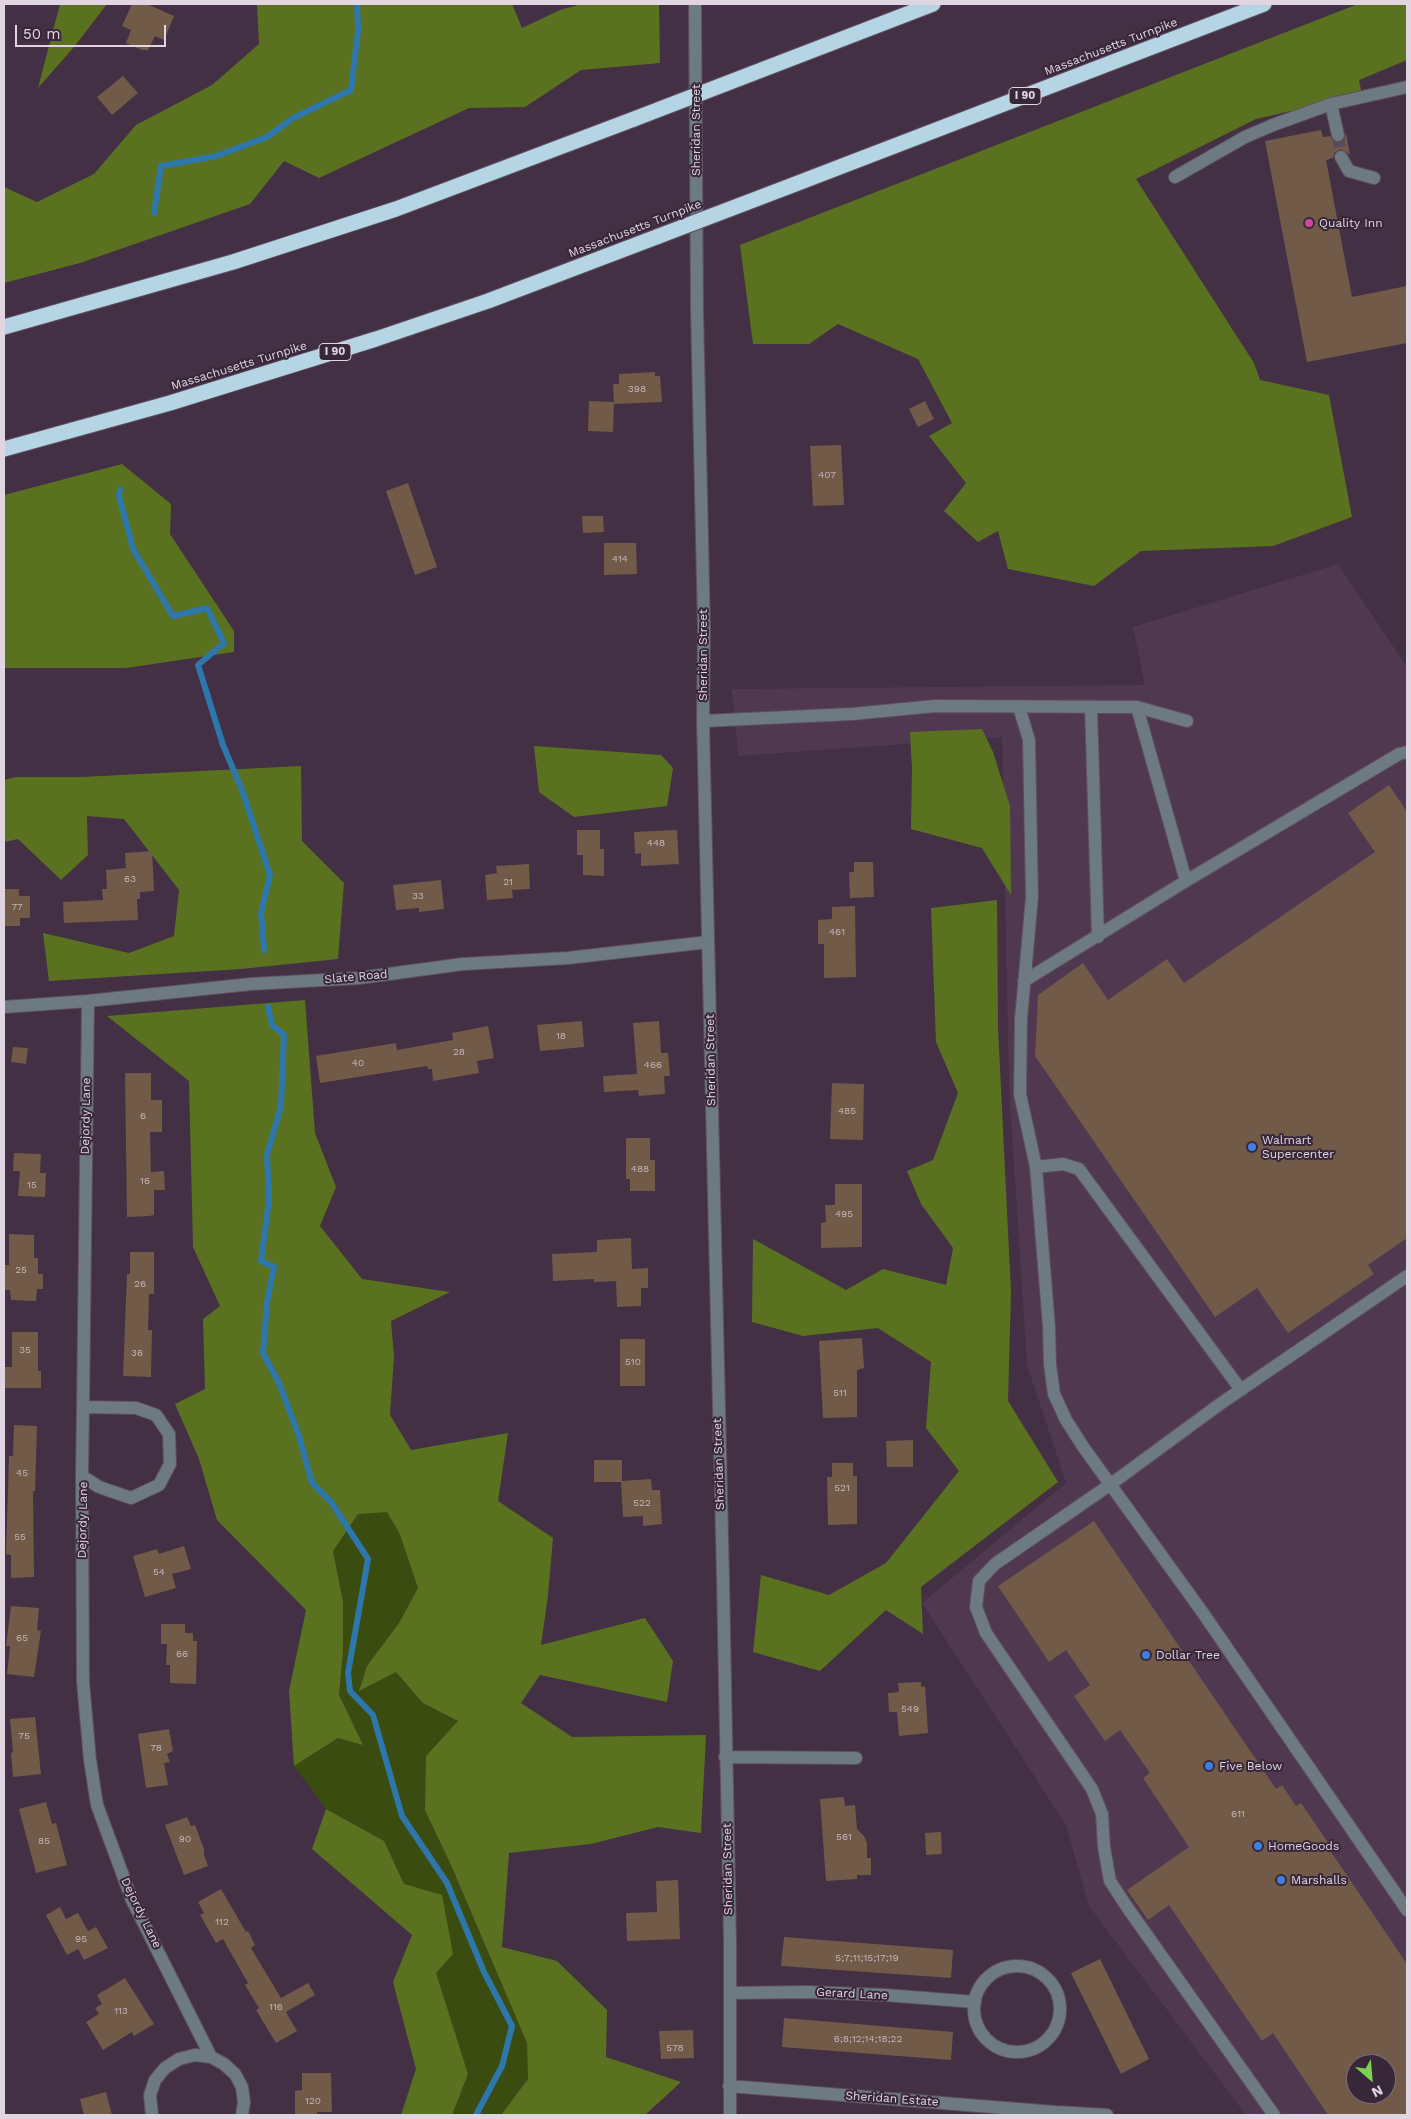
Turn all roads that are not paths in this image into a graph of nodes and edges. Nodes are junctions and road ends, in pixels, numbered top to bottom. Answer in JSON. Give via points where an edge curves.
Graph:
{"nodes":[{"id":1,"x":695,"y":4,"type":"edge"},
{"id":2,"x":933,"y":4,"type":"edge"},
{"id":3,"x":1264,"y":4,"type":"edge"},
{"id":4,"x":1407,"y":87,"type":"edge"},
{"id":5,"x":1331,"y":104,"type":"junction"},
{"id":6,"x":1338,"y":135,"type":"tunnel mouth"},
{"id":7,"x":1341,"y":156,"type":"tunnel mouth"},
{"id":8,"x":1174,"y":178,"type":"dead end"},
{"id":9,"x":1374,"y":178,"type":"dead end"},
{"id":10,"x":4,"y":327,"type":"edge"},
{"id":11,"x":4,"y":449,"type":"edge"},
{"id":12,"x":1091,"y":707,"type":"junction"},
{"id":13,"x":1137,"y":707,"type":"junction"},
{"id":14,"x":1019,"y":708,"type":"junction"},
{"id":15,"x":703,"y":721,"type":"junction"},
{"id":16,"x":1186,"y":721,"type":"dead end"},
{"id":17,"x":1407,"y":752,"type":"edge"},
{"id":18,"x":1186,"y":881,"type":"junction"},
{"id":19,"x":1098,"y":937,"type":"junction"},
{"id":20,"x":708,"y":942,"type":"junction"},
{"id":21,"x":1024,"y":981,"type":"junction"},
{"id":22,"x":88,"y":1001,"type":"junction"},
{"id":23,"x":4,"y":1006,"type":"edge"},
{"id":24,"x":1036,"y":1167,"type":"junction"},
{"id":25,"x":1407,"y":1276,"type":"edge"},
{"id":26,"x":1241,"y":1390,"type":"junction"},
{"id":27,"x":83,"y":1407,"type":"junction"},
{"id":28,"x":82,"y":1476,"type":"junction"},
{"id":29,"x":1111,"y":1484,"type":"junction"},
{"id":30,"x":725,"y":1757,"type":"junction"},
{"id":31,"x":856,"y":1758,"type":"dead end"},
{"id":32,"x":1407,"y":1910,"type":"edge"},
{"id":33,"x":730,"y":1993,"type":"junction"},
{"id":34,"x":975,"y":2002,"type":"junction"},
{"id":35,"x":210,"y":2057,"type":"junction"},
{"id":36,"x":729,"y":2086,"type":"junction"},
{"id":37,"x":1055,"y":2113,"type":"edge"},
{"id":38,"x":152,"y":2115,"type":"edge"},
{"id":39,"x":242,"y":2115,"type":"edge"},
{"id":40,"x":730,"y":2115,"type":"edge"},
{"id":41,"x":1107,"y":2115,"type":"edge"},
{"id":42,"x":1274,"y":2115,"type":"edge"}],
"edges":[{"from":1,"to":15,"type":"street","name":"Sheridan Street"},
{"from":2,"to":10,"type":"highway","bridge":true,"via":[[396,208],[233,262]]},
{"from":3,"to":11,"type":"highway","name":"Massachusetts Turnpike","number":"I 90","bridge":true,"via":[[488,301],[170,403]]},
{"from":4,"to":5,"type":"street"},
{"from":5,"to":6,"type":"street"},
{"from":5,"to":8,"type":"street","via":[[1245,137]]},
{"from":7,"to":9,"type":"street","via":[[1348,171]]},
{"from":12,"to":13,"type":"street"},
{"from":12,"to":14,"type":"street"},
{"from":12,"to":19,"type":"street"},
{"from":13,"to":16,"type":"street"},
{"from":13,"to":18,"type":"street"},
{"from":14,"to":15,"type":"street","via":[[935,706],[852,714]]},
{"from":14,"to":21,"type":"street","via":[[1029,740],[1031,780],[1032,897]]},
{"from":15,"to":20,"type":"street","name":"Sheridan Street"},
{"from":17,"to":18,"type":"street"},
{"from":18,"to":19,"type":"street"},
{"from":19,"to":21,"type":"street"},
{"from":20,"to":22,"type":"street","name":"Slate Road","via":[[568,958],[463,964],[359,978],[251,984]]},
{"from":20,"to":30,"type":"street","name":"Sheridan Street"},
{"from":21,"to":24,"type":"street","via":[[1020,1019],[1020,1094]]},
{"from":22,"to":23,"type":"street","name":"Slate Road"},
{"from":22,"to":27,"type":"street","name":"Dejordy Lane"},
{"from":24,"to":26,"type":"street","via":[[1063,1164],[1079,1168]]},
{"from":24,"to":29,"type":"street","via":[[1054,1394],[1066,1420]]},
{"from":25,"to":26,"type":"street"},
{"from":26,"to":29,"type":"street"},
{"from":27,"to":28,"type":"street"},
{"from":27,"to":28,"type":"street","name":"Dejordy Lane","via":[[136,1408],[156,1415],[169,1434],[170,1464],[159,1485],[131,1498]]},
{"from":28,"to":35,"type":"street","name":"Dejordy Lane","via":[[82,1682],[97,1805],[132,1900]]},
{"from":29,"to":32,"type":"street"},
{"from":29,"to":42,"type":"street","via":[[994,1564],[979,1581],[976,1607],[986,1633],[1092,1789],[1102,1814],[1110,1881]]},
{"from":30,"to":31,"type":"street"},
{"from":30,"to":33,"type":"street","name":"Sheridan Street"},
{"from":33,"to":34,"type":"street","name":"Gerard Lane","via":[[836,1993]]},
{"from":33,"to":36,"type":"street","name":"Sheridan Street"},
{"from":34,"to":34,"type":"street","via":[[977,2022],[987,2040],[1011,2052],[1038,2047],[1049,2039],[1060,2014],[1054,1986],[1044,1975],[1016,1966],[1001,1969],[988,1977],[979,1988]]},
{"from":35,"to":38,"type":"street","via":[[195,2055],[179,2059],[165,2068],[155,2080],[150,2095]]},
{"from":35,"to":39,"type":"street","name":"Dejordy Lane","via":[[224,2064],[242,2087]]},
{"from":36,"to":37,"type":"street","name":"Sheridan Estate"},
{"from":36,"to":40,"type":"street","name":"Sheridan Street"},
{"from":37,"to":41,"type":"street","name":"Sheridan Estate"}]}
